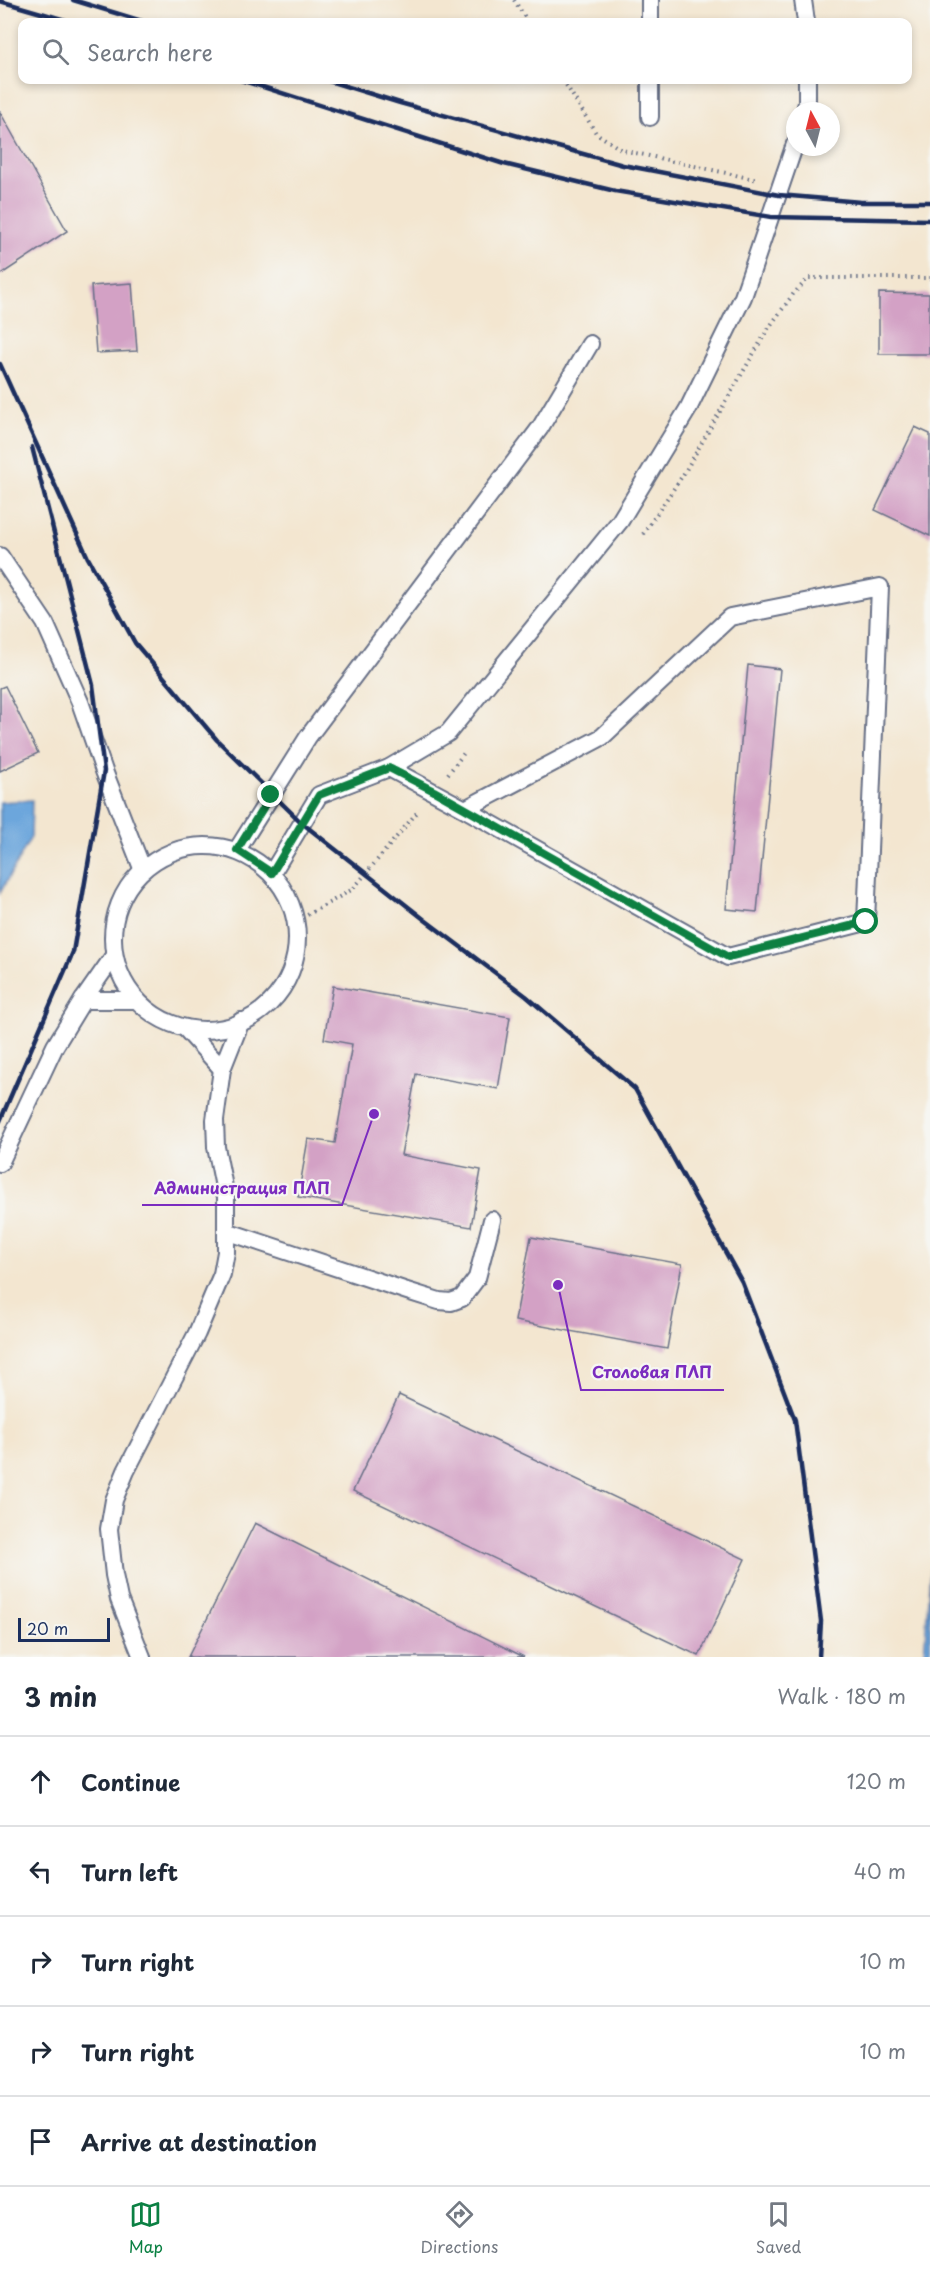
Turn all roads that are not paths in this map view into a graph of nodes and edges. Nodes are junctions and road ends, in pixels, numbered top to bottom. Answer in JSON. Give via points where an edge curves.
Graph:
{"nodes":[{"id":1,"x":650,"y":0,"type":"edge"},
{"id":2,"x":803,"y":0,"type":"edge"},
{"id":3,"x":650,"y":18,"type":"edge"},
{"id":4,"x":805,"y":18,"type":"edge"},
{"id":5,"x":650,"y":84,"type":"edge"},
{"id":6,"x":807,"y":84,"type":"edge"},
{"id":7,"x":807,"y":102,"type":"edge"},
{"id":8,"x":650,"y":117,"type":"dead end"},
{"id":9,"x":791,"y":156,"type":"edge"},
{"id":10,"x":590,"y":344,"type":"dead end"},
{"id":11,"x":0,"y":556,"type":"edge"},
{"id":12,"x":389,"y":768,"type":"junction"},
{"id":13,"x":465,"y":809,"type":"junction"},
{"id":14,"x":237,"y":850,"type":"junction"},
{"id":15,"x":142,"y":868,"type":"junction"},
{"id":16,"x":272,"y":873,"type":"junction"},
{"id":17,"x":113,"y":957,"type":"junction"},
{"id":18,"x":83,"y":1000,"type":"junction"},
{"id":19,"x":134,"y":1000,"type":"junction"},
{"id":20,"x":241,"y":1022,"type":"junction"},
{"id":21,"x":185,"y":1028,"type":"junction"},
{"id":22,"x":222,"y":1069,"type":"junction"},
{"id":23,"x":0,"y":1163,"type":"edge"},
{"id":24,"x":492,"y":1220,"type":"dead end"},
{"id":25,"x":226,"y":1232,"type":"junction"},
{"id":26,"x":142,"y":1657,"type":"edge"}],
"edges":[{"from":1,"to":3,"type":"lane"},
{"from":2,"to":4,"type":"lane"},
{"from":5,"to":8,"type":"lane"},
{"from":6,"to":7,"type":"lane"},
{"from":9,"to":12,"type":"lane","via":[[743,297],[688,410],[620,521],[448,733]]},
{"from":10,"to":14,"type":"lane","via":[[540,428],[308,737]]},
{"from":11,"to":15,"type":"lane","via":[[45,623],[80,702]]},
{"from":12,"to":13,"type":"lane"},
{"from":12,"to":16,"type":"lane","via":[[319,795]]},
{"from":13,"to":13,"type":"lane","via":[[602,737],[730,617],[880,587],[866,922],[728,957]]},
{"from":14,"to":15,"type":"lane","via":[[204,844],[171,850]]},
{"from":14,"to":16,"type":"lane"},
{"from":15,"to":17,"type":"lane","via":[[116,909]]},
{"from":16,"to":20,"type":"lane","via":[[297,921],[294,969],[266,1009]]},
{"from":17,"to":18,"type":"lane"},
{"from":17,"to":19,"type":"lane"},
{"from":18,"to":19,"type":"lane"},
{"from":18,"to":23,"type":"lane","via":[[55,1046]]},
{"from":19,"to":21,"type":"lane","via":[[175,1027]]},
{"from":20,"to":21,"type":"lane","via":[[223,1030]]},
{"from":20,"to":22,"type":"lane"},
{"from":21,"to":22,"type":"lane"},
{"from":22,"to":25,"type":"lane","via":[[215,1120],[226,1197]]},
{"from":24,"to":25,"type":"lane","via":[[477,1278],[462,1298],[451,1302],[428,1298]]},
{"from":25,"to":26,"type":"lane","via":[[222,1274],[114,1500],[109,1529],[114,1575]]}]}
